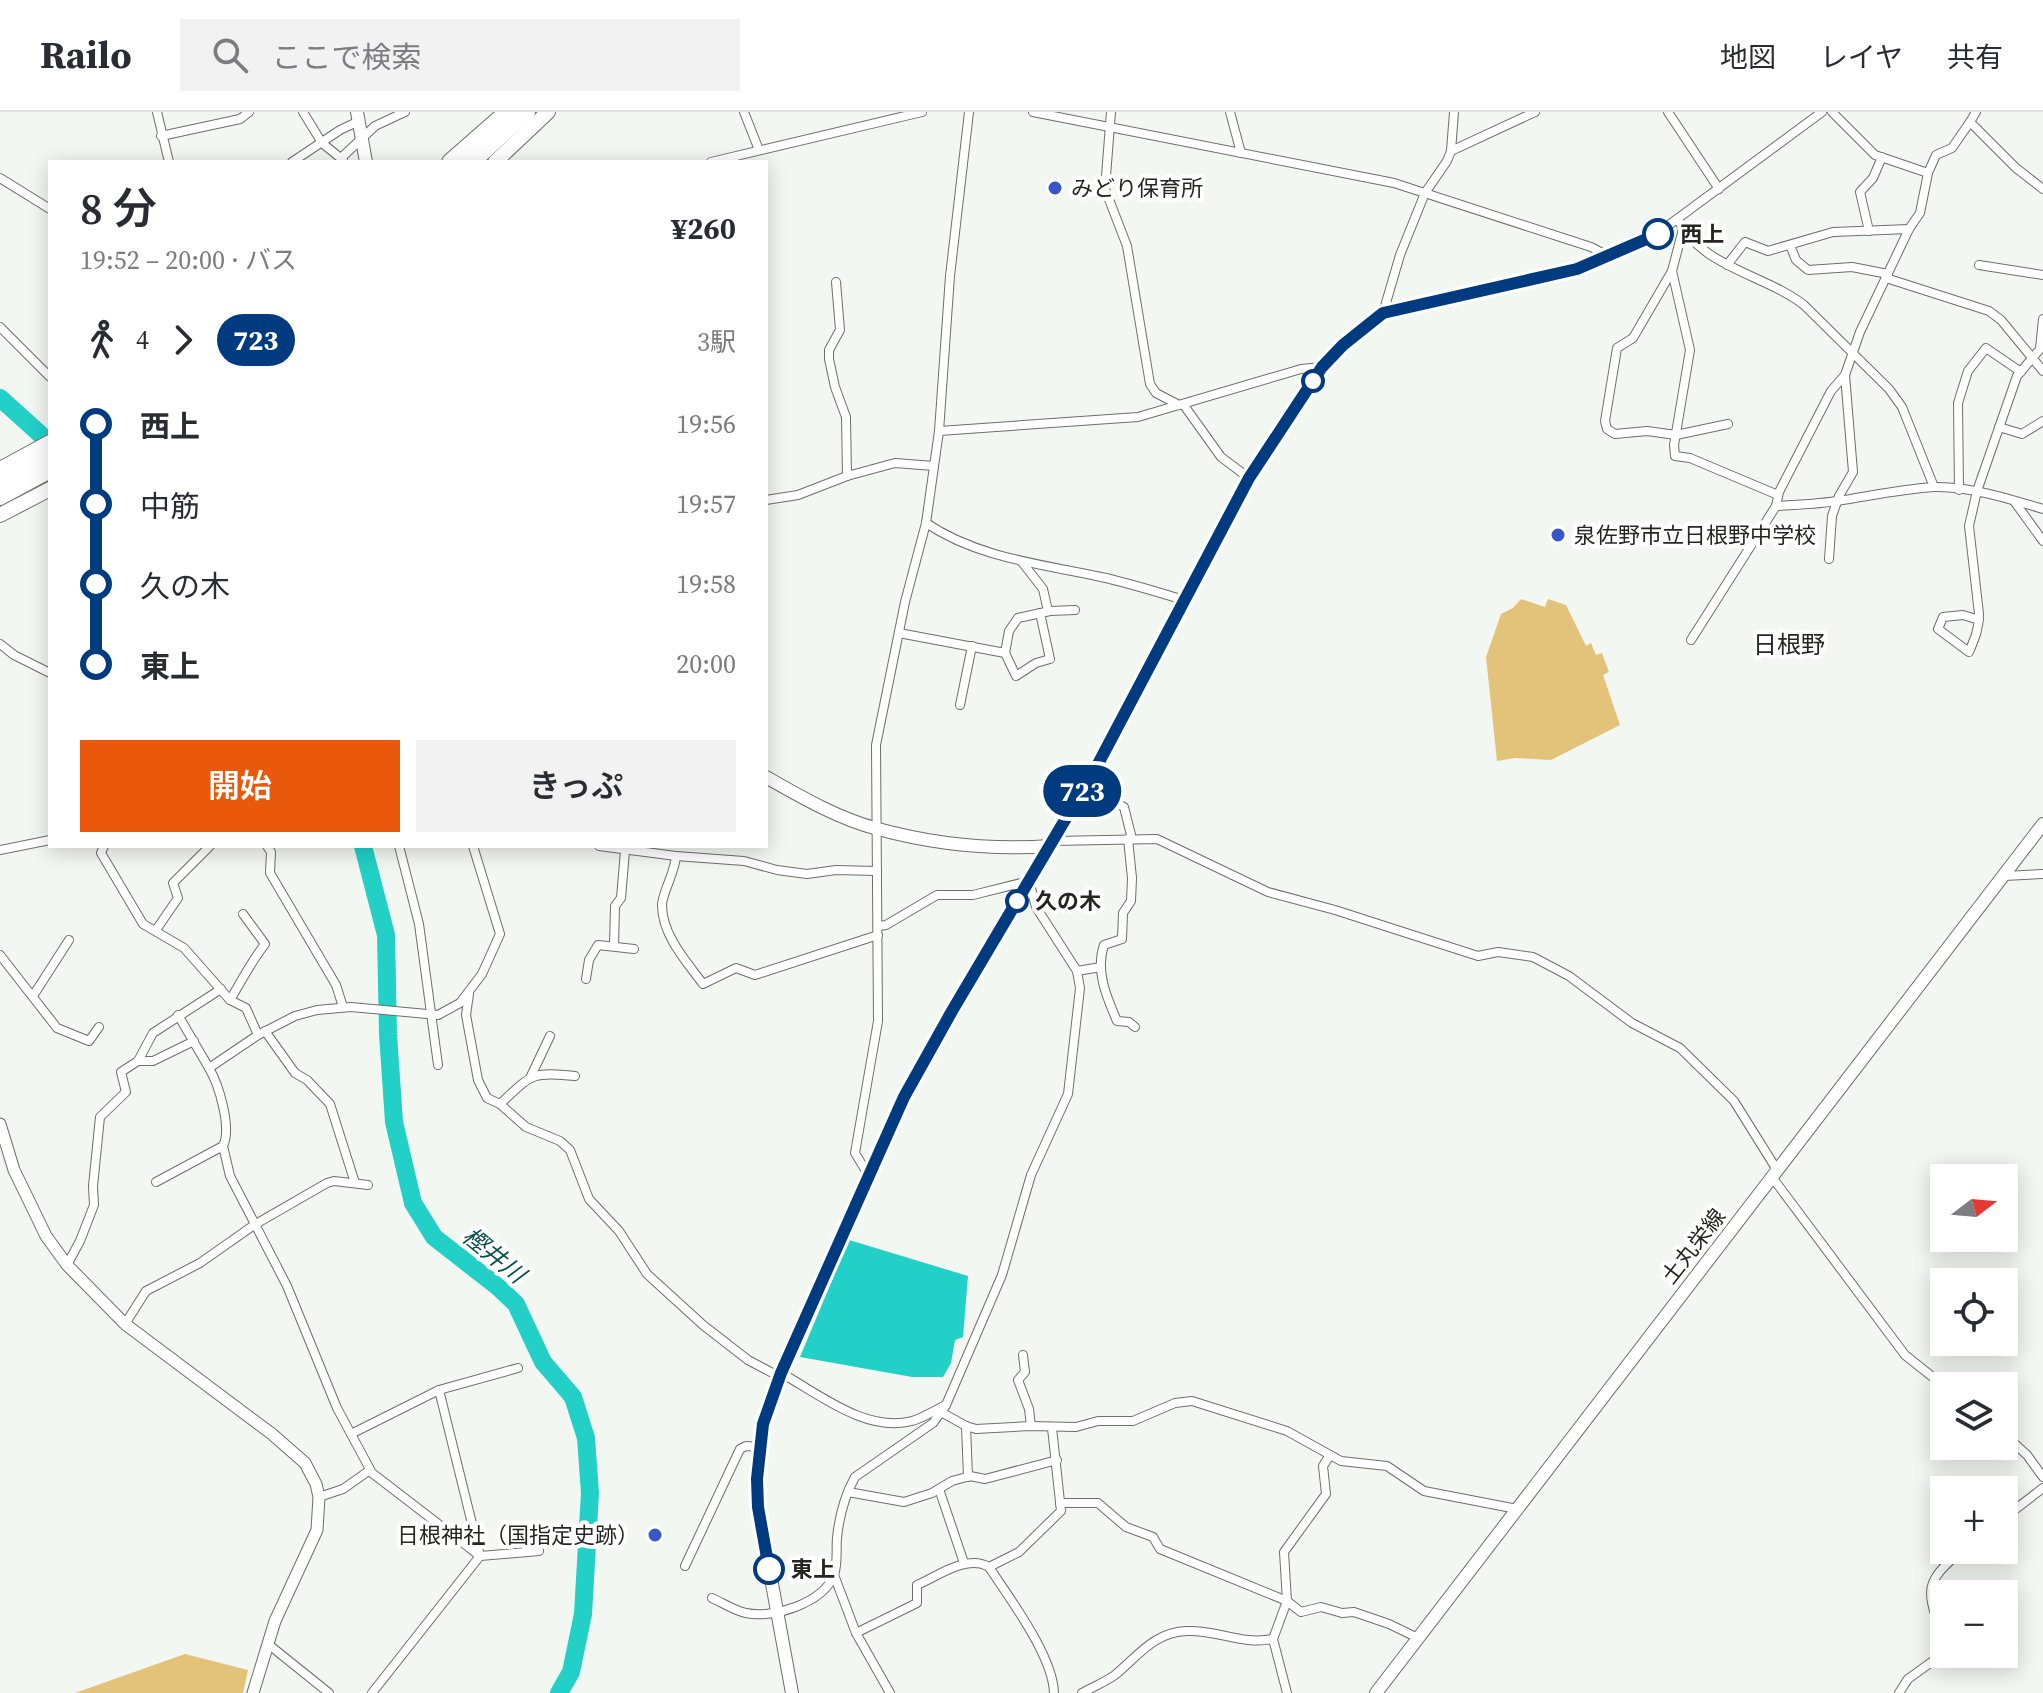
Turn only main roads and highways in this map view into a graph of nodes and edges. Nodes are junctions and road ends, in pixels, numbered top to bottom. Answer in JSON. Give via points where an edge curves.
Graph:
{"nodes":[{"id":1,"x":497,"y":112,"type":"edge"},
{"id":2,"x":507,"y":112,"type":"edge"},
{"id":3,"x":527,"y":112,"type":"edge"},
{"id":4,"x":548,"y":112,"type":"edge"},
{"id":5,"x":358,"y":116,"type":"edge"},
{"id":6,"x":366,"y":160,"type":"edge"},
{"id":7,"x":444,"y":160,"type":"edge"},
{"id":8,"x":452,"y":160,"type":"edge"},
{"id":9,"x":474,"y":160,"type":"edge"},
{"id":10,"x":497,"y":160,"type":"edge"},
{"id":11,"x":48,"y":443,"type":"edge"},
{"id":12,"x":48,"y":456,"type":"edge"},
{"id":13,"x":0,"y":469,"type":"edge"},
{"id":14,"x":48,"y":471,"type":"edge"},
{"id":15,"x":0,"y":481,"type":"edge"},
{"id":16,"x":48,"y":490,"type":"edge"},
{"id":17,"x":0,"y":497,"type":"edge"},
{"id":18,"x":0,"y":515,"type":"edge"},
{"id":19,"x":768,"y":778,"type":"edge"},
{"id":20,"x":2043,"y":824,"type":"edge"},
{"id":21,"x":792,"y":1693,"type":"edge"},
{"id":22,"x":1376,"y":1693,"type":"edge"}],
"edges":[{"from":1,"to":7,"type":"highway"},
{"from":2,"to":8,"type":"highway"},
{"from":3,"to":9,"type":"highway"},
{"from":4,"to":10,"type":"highway"},
{"from":5,"to":6,"type":"main road"},
{"from":11,"to":13,"type":"highway"},
{"from":12,"to":15,"type":"highway"},
{"from":14,"to":17,"type":"highway"},
{"from":16,"to":18,"type":"highway"},
{"from":19,"to":21,"type":"main road","via":[[876,829],[990,847],[1051,843],[904,1097],[763,1424],[758,1507]]},
{"from":20,"to":22,"type":"main road","name":"土丸栄線"}]}
